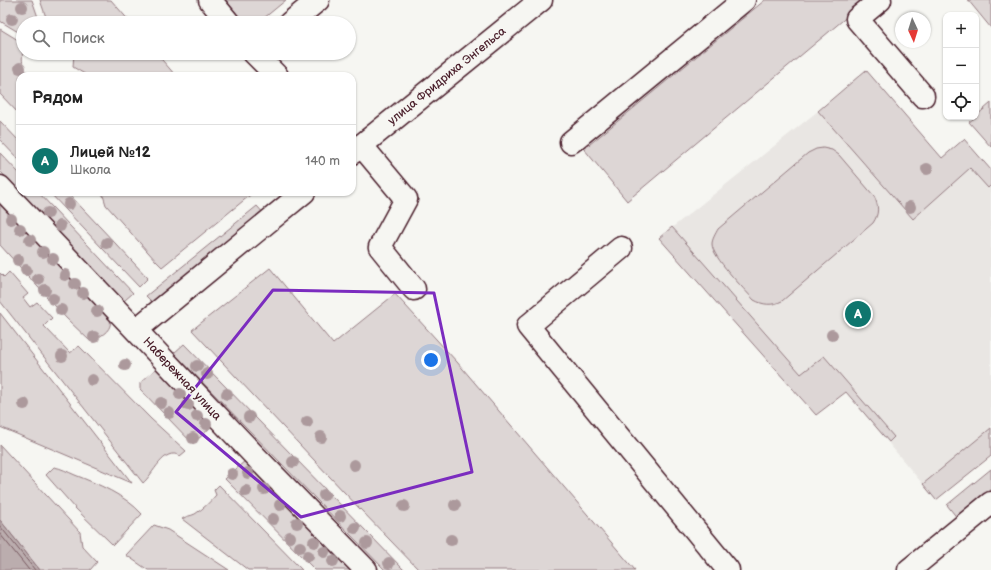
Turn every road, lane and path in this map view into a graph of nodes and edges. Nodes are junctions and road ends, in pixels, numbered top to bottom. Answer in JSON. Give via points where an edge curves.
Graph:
{"nodes":[{"id":1,"x":210,"y":0,"type":"edge"},
{"id":2,"x":318,"y":0,"type":"edge"},
{"id":3,"x":541,"y":0,"type":"edge"},
{"id":4,"x":744,"y":0,"type":"edge"},
{"id":5,"x":880,"y":0,"type":"edge"},
{"id":6,"x":223,"y":16,"type":"edge"},
{"id":7,"x":299,"y":16,"type":"edge"},
{"id":8,"x":261,"y":60,"type":"edge"},
{"id":9,"x":273,"y":72,"type":"edge"},
{"id":10,"x":923,"y":96,"type":"dead end"},
{"id":11,"x":572,"y":142,"type":"dead end"},
{"id":12,"x":357,"y":149,"type":"edge"},
{"id":13,"x":0,"y":187,"type":"edge"},
{"id":14,"x":299,"y":196,"type":"edge"},
{"id":15,"x":621,"y":248,"type":"dead end"},
{"id":16,"x":414,"y":288,"type":"dead end"},
{"id":17,"x":136,"y":330,"type":"junction"},
{"id":18,"x":991,"y":503,"type":"edge"},
{"id":19,"x":366,"y":570,"type":"edge"},
{"id":20,"x":728,"y":570,"type":"edge"},
{"id":21,"x":909,"y":570,"type":"edge"}],
"edges":[{"from":1,"to":6,"type":"street"},
{"from":2,"to":7,"type":"street"},
{"from":3,"to":12,"type":"street","name":"улица Фридриха Энгельса"},
{"from":4,"to":11,"type":"street"},
{"from":5,"to":10,"type":"street","via":[[857,19]]},
{"from":8,"to":9,"type":"street"},
{"from":12,"to":16,"type":"street","via":[[406,199],[380,247]]},
{"from":13,"to":17,"type":"street","name":"Набережная улица"},
{"from":14,"to":17,"type":"street"},
{"from":15,"to":20,"type":"street","via":[[528,326]]},
{"from":17,"to":19,"type":"street","name":"Набережная улица"},
{"from":18,"to":21,"type":"street"}]}
